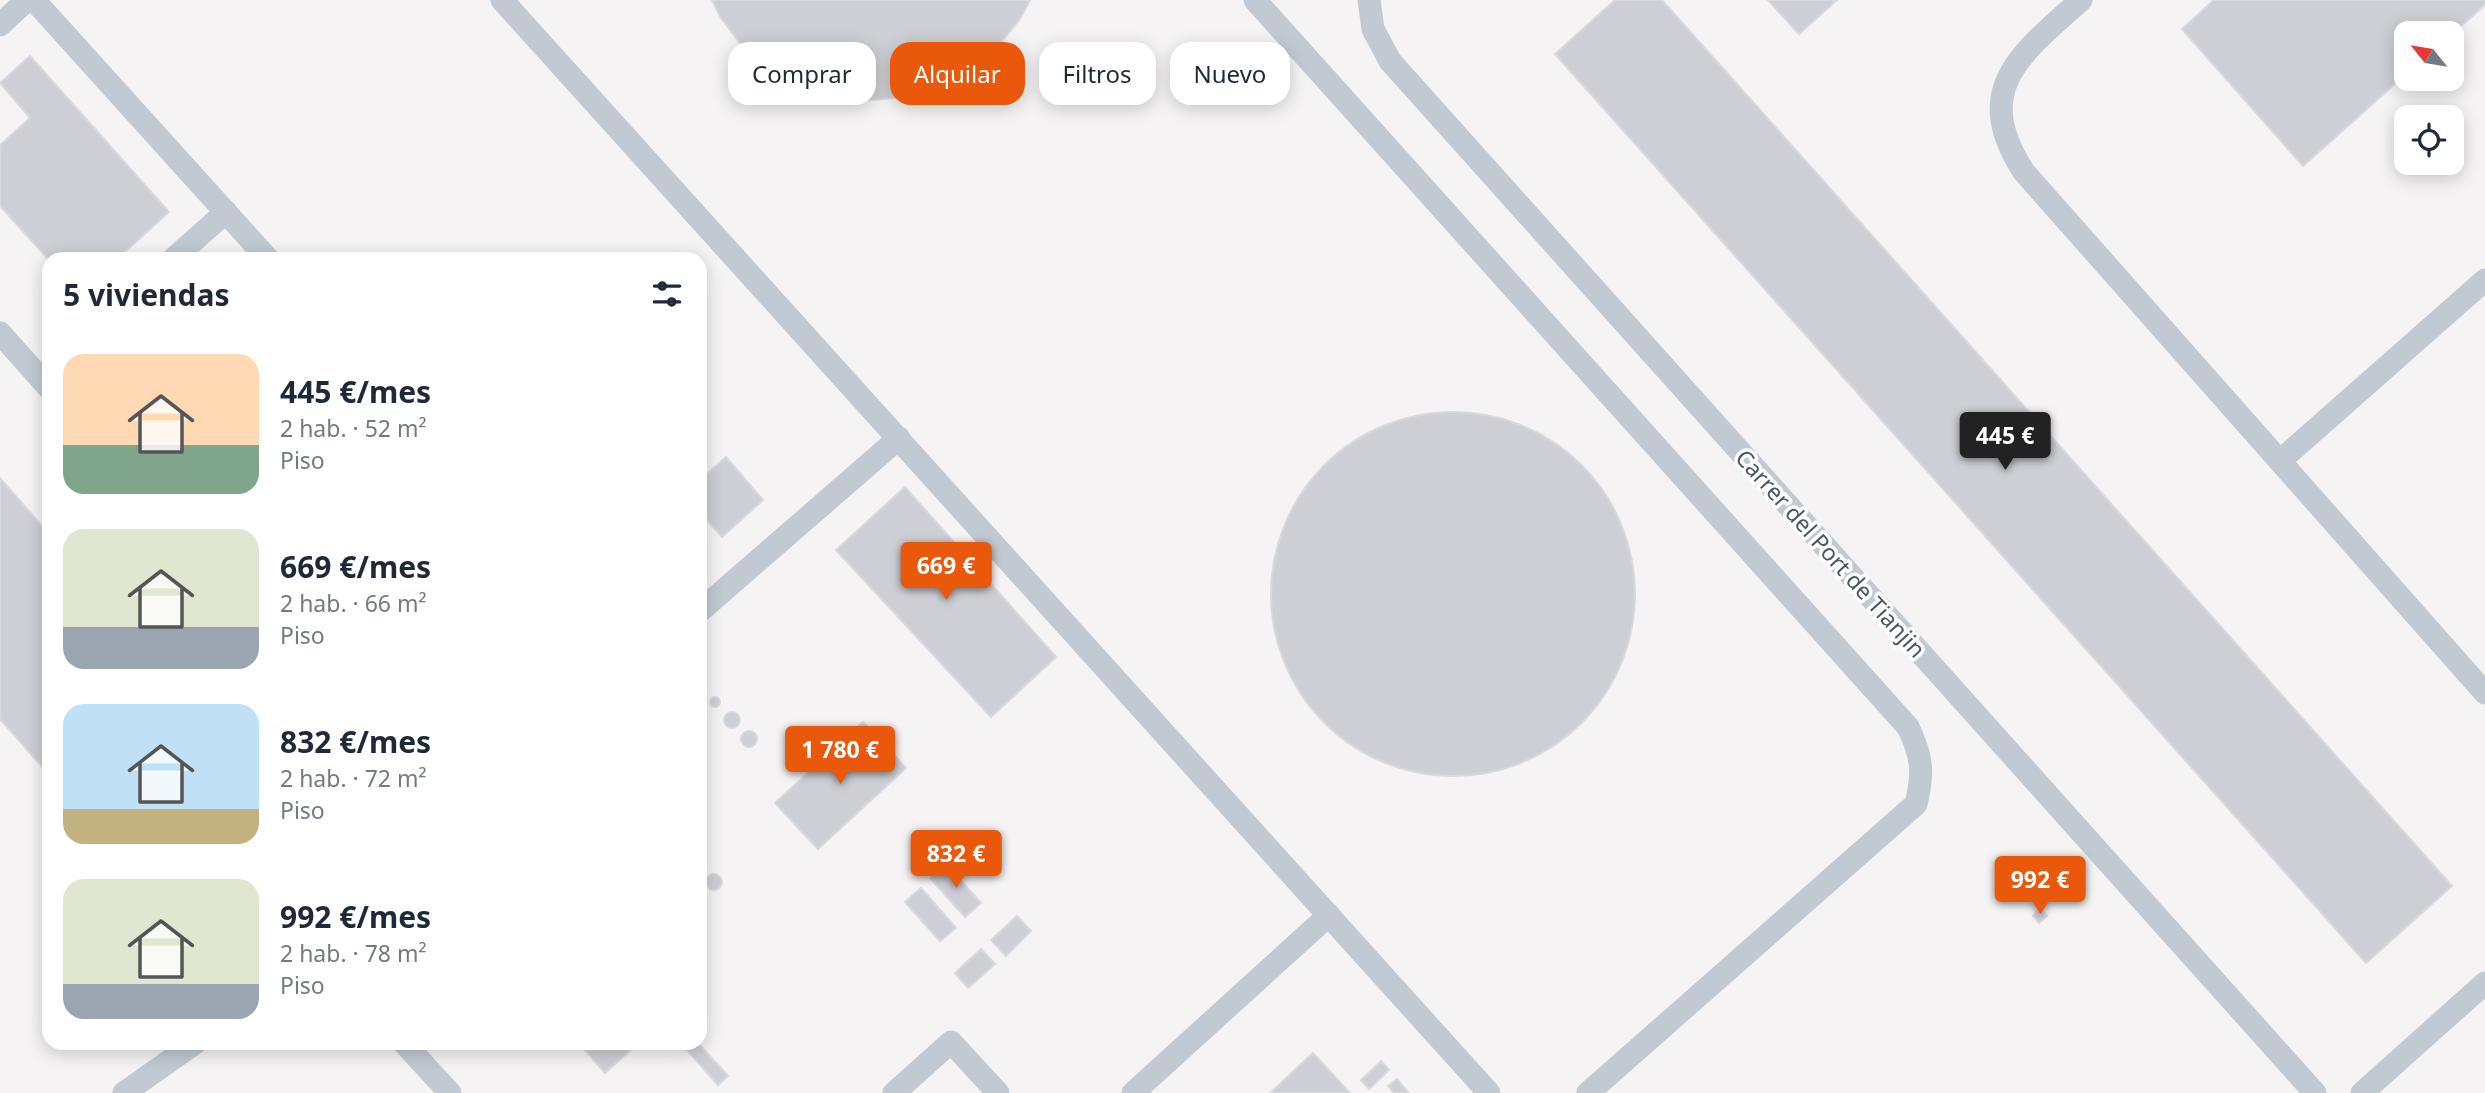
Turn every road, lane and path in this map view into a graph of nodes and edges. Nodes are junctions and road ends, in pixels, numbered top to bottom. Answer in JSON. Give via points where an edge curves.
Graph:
{"nodes":[{"id":1,"x":27,"y":0,"type":"edge"},
{"id":2,"x":34,"y":0,"type":"edge"},
{"id":3,"x":502,"y":0,"type":"edge"},
{"id":4,"x":1255,"y":0,"type":"edge"},
{"id":5,"x":1368,"y":0,"type":"edge"},
{"id":6,"x":2081,"y":0,"type":"edge"},
{"id":7,"x":0,"y":25,"type":"edge"},
{"id":8,"x":226,"y":212,"type":"junction"},
{"id":9,"x":181,"y":252,"type":"edge"},
{"id":10,"x":262,"y":252,"type":"edge"},
{"id":11,"x":2485,"y":280,"type":"edge"},
{"id":12,"x":0,"y":333,"type":"edge"},
{"id":13,"x":42,"y":375,"type":"edge"},
{"id":14,"x":899,"y":438,"type":"junction"},
{"id":15,"x":2280,"y":461,"type":"junction"},
{"id":16,"x":707,"y":605,"type":"edge"},
{"id":17,"x":2485,"y":693,"type":"edge"},
{"id":18,"x":1329,"y":915,"type":"junction"},
{"id":19,"x":2485,"y":983,"type":"edge"},
{"id":20,"x":185,"y":1050,"type":"edge"},
{"id":21,"x":410,"y":1050,"type":"edge"},
{"id":22,"x":124,"y":1093,"type":"edge"},
{"id":23,"x":450,"y":1093,"type":"edge"},
{"id":24,"x":894,"y":1093,"type":"edge"},
{"id":25,"x":998,"y":1093,"type":"edge"},
{"id":26,"x":1133,"y":1093,"type":"edge"},
{"id":27,"x":1489,"y":1093,"type":"edge"},
{"id":28,"x":1588,"y":1093,"type":"edge"},
{"id":29,"x":2315,"y":1093,"type":"edge"},
{"id":30,"x":2362,"y":1093,"type":"edge"}],
"edges":[{"from":1,"to":7,"type":"lane"},
{"from":2,"to":8,"type":"lane"},
{"from":3,"to":14,"type":"lane"},
{"from":4,"to":28,"type":"lane","via":[[1908,727],[1916,743],[1922,780],[1916,804]]},
{"from":5,"to":29,"type":"lane","name":"Carrer del Port de Tianjin","via":[[1373,29],[1390,61]]},
{"from":6,"to":15,"type":"lane","via":[[2037,39],[2006,80],[2000,106],[2010,150],[2024,172]]},
{"from":8,"to":9,"type":"lane"},
{"from":8,"to":10,"type":"lane"},
{"from":11,"to":15,"type":"lane"},
{"from":12,"to":13,"type":"lane"},
{"from":14,"to":16,"type":"lane"},
{"from":14,"to":18,"type":"lane"},
{"from":15,"to":17,"type":"lane"},
{"from":18,"to":26,"type":"lane"},
{"from":18,"to":27,"type":"lane"},
{"from":19,"to":30,"type":"lane"},
{"from":20,"to":22,"type":"lane"},
{"from":21,"to":23,"type":"lane"},
{"from":24,"to":25,"type":"lane","via":[[951,1042]]}]}
